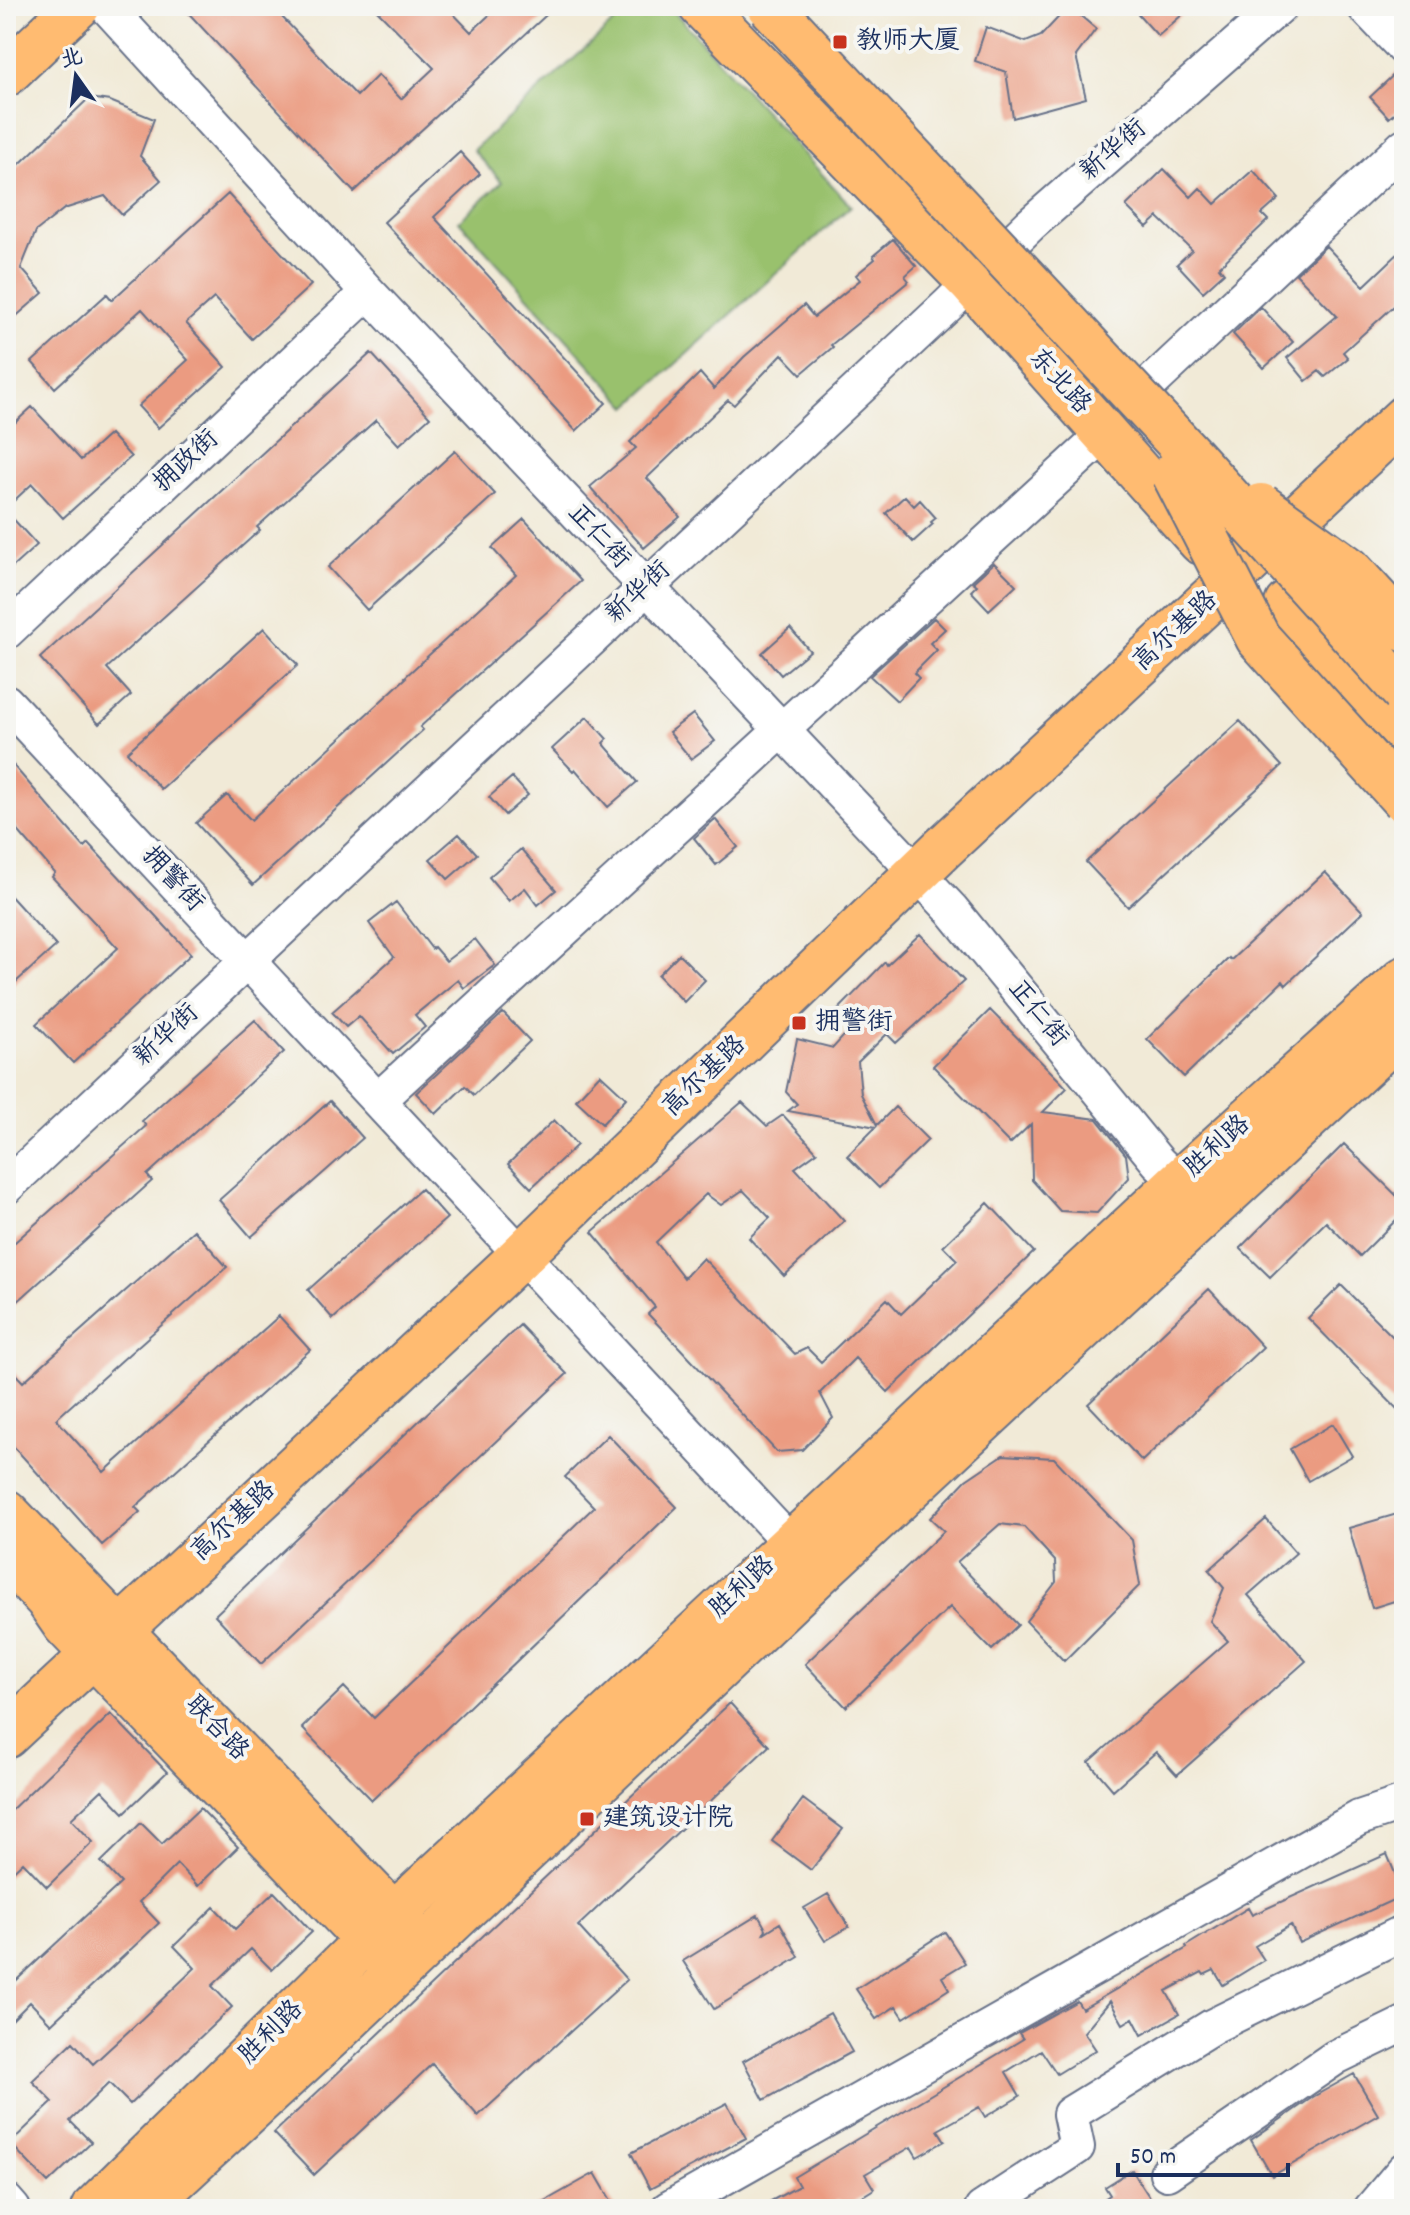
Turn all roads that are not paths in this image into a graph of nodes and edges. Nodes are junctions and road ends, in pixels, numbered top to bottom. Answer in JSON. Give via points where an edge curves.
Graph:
{"nodes":[{"id":1,"x":78,"y":6,"type":"edge"},
{"id":2,"x":106,"y":6,"type":"edge"},
{"id":3,"x":701,"y":6,"type":"edge"},
{"id":4,"x":735,"y":6,"type":"edge"},
{"id":5,"x":770,"y":6,"type":"edge"},
{"id":6,"x":789,"y":6,"type":"edge"},
{"id":7,"x":1280,"y":6,"type":"edge"},
{"id":8,"x":1364,"y":6,"type":"edge"},
{"id":9,"x":1404,"y":48,"type":"edge"},
{"id":10,"x":6,"y":74,"type":"edge"},
{"id":11,"x":1404,"y":146,"type":"edge"},
{"id":12,"x":1011,"y":243,"type":"junction"},
{"id":13,"x":971,"y":283,"type":"junction"},
{"id":14,"x":368,"y":292,"type":"junction"},
{"id":15,"x":1148,"y":386,"type":"junction"},
{"id":16,"x":1404,"y":418,"type":"edge"},
{"id":17,"x":1105,"y":434,"type":"junction"},
{"id":18,"x":1183,"y":465,"type":"junction"},
{"id":19,"x":1286,"y":528,"type":"junction"},
{"id":20,"x":1233,"y":578,"type":"junction"},
{"id":21,"x":645,"y":587,"type":"junction"},
{"id":22,"x":1404,"y":629,"type":"edge"},
{"id":23,"x":6,"y":632,"type":"edge"},
{"id":24,"x":1404,"y":660,"type":"edge"},
{"id":25,"x":1404,"y":692,"type":"edge"},
{"id":26,"x":6,"y":702,"type":"edge"},
{"id":27,"x":783,"y":731,"type":"junction"},
{"id":28,"x":1404,"y":731,"type":"edge"},
{"id":29,"x":1404,"y":769,"type":"edge"},
{"id":30,"x":1404,"y":800,"type":"edge"},
{"id":31,"x":917,"y":873,"type":"junction"},
{"id":32,"x":247,"y":961,"type":"junction"},
{"id":33,"x":1404,"y":979,"type":"edge"},
{"id":34,"x":1404,"y":1029,"type":"edge"},
{"id":35,"x":390,"y":1089,"type":"dead end"},
{"id":36,"x":1179,"y":1182,"type":"junction"},
{"id":37,"x":6,"y":1187,"type":"edge"},
{"id":38,"x":522,"y":1255,"type":"junction"},
{"id":39,"x":6,"y":1512,"type":"edge"},
{"id":40,"x":6,"y":1555,"type":"edge"},
{"id":41,"x":813,"y":1567,"type":"junction"},
{"id":42,"x":108,"y":1642,"type":"junction"},
{"id":43,"x":6,"y":1736,"type":"edge"},
{"id":44,"x":1404,"y":1803,"type":"edge"},
{"id":45,"x":381,"y":1927,"type":"junction"},
{"id":46,"x":1404,"y":1932,"type":"edge"},
{"id":47,"x":411,"y":1960,"type":"junction"},
{"id":48,"x":1404,"y":2024,"type":"edge"},
{"id":49,"x":1404,"y":2170,"type":"edge"},
{"id":50,"x":1167,"y":2173,"type":"dead end"},
{"id":51,"x":6,"y":2201,"type":"edge"},
{"id":52,"x":13,"y":2209,"type":"edge"},
{"id":53,"x":93,"y":2209,"type":"edge"},
{"id":54,"x":143,"y":2209,"type":"edge"},
{"id":55,"x":668,"y":2209,"type":"edge"},
{"id":56,"x":982,"y":2209,"type":"edge"},
{"id":57,"x":1371,"y":2209,"type":"edge"}],
"edges":[{"from":1,"to":10,"type":"main road"},
{"from":2,"to":14,"type":"street","name":"正仁街"},
{"from":3,"to":13,"type":"main road","name":"东北路"},
{"from":4,"to":18,"type":"main road","name":"东北路"},
{"from":5,"to":18,"type":"main road","name":"东北路","bridge":true},
{"from":6,"to":12,"type":"main road"},
{"from":7,"to":12,"type":"street","name":"新华街"},
{"from":8,"to":9,"type":"street"},
{"from":11,"to":15,"type":"street"},
{"from":12,"to":13,"type":"street","name":"新华街"},
{"from":12,"to":15,"type":"main road"},
{"from":13,"to":17,"type":"main road","name":"东北路"},
{"from":13,"to":21,"type":"street","name":"新华街"},
{"from":14,"to":21,"type":"street","name":"正仁街"},
{"from":14,"to":23,"type":"street","name":"拥政街"},
{"from":15,"to":19,"type":"main road"},
{"from":16,"to":19,"type":"main road","name":"高尔基路"},
{"from":17,"to":20,"type":"main road","name":"东北路"},
{"from":17,"to":27,"type":"street"},
{"from":18,"to":22,"type":"main road","bridge":true,"via":[[1349,569]]},
{"from":18,"to":25,"type":"main road","name":"东北路","bridge":true},
{"from":18,"to":28,"type":"main road","name":"东北路","bridge":true,"via":[[1287,604]]},
{"from":18,"to":30,"type":"main road","bridge":true,"via":[[1258,638]]},
{"from":19,"to":20,"type":"main road","name":"高尔基路"},
{"from":19,"to":24,"type":"main road"},
{"from":20,"to":29,"type":"main road","name":"东北路"},
{"from":20,"to":31,"type":"main road","name":"高尔基路"},
{"from":21,"to":27,"type":"street","name":"正仁街"},
{"from":21,"to":32,"type":"street","name":"新华街"},
{"from":26,"to":32,"type":"street","name":"拥警街"},
{"from":27,"to":31,"type":"street","name":"正仁街"},
{"from":27,"to":35,"type":"street"},
{"from":31,"to":36,"type":"street","name":"正仁街"},
{"from":31,"to":38,"type":"main road","name":"高尔基路"},
{"from":32,"to":37,"type":"street","name":"新华街"},
{"from":32,"to":38,"type":"street","name":"拥警街"},
{"from":33,"to":36,"type":"main road","name":"胜利路"},
{"from":34,"to":41,"type":"main road","name":"胜利路"},
{"from":36,"to":41,"type":"main road","name":"胜利路"},
{"from":38,"to":41,"type":"street","name":"拥警街"},
{"from":38,"to":42,"type":"main road","name":"高尔基路"},
{"from":39,"to":42,"type":"main road","name":"联合路","via":[[67,1578]]},
{"from":40,"to":42,"type":"main road","name":"联合路"},
{"from":41,"to":45,"type":"main road","name":"胜利路"},
{"from":41,"to":47,"type":"main road","name":"胜利路"},
{"from":42,"to":43,"type":"main road","name":"高尔基路"},
{"from":42,"to":45,"type":"main road","name":"联合路"},
{"from":44,"to":55,"type":"street","via":[[1345,1825]]},
{"from":45,"to":47,"type":"main road","name":"联合路"},
{"from":45,"to":53,"type":"main road","name":"胜利路"},
{"from":46,"to":56,"type":"street","via":[[1213,2026],[1070,2114],[1077,2147]]},
{"from":47,"to":54,"type":"main road","name":"胜利路"},
{"from":48,"to":50,"type":"street","via":[[1336,2057]]},
{"from":49,"to":57,"type":"street"},
{"from":51,"to":52,"type":"street"}]}
